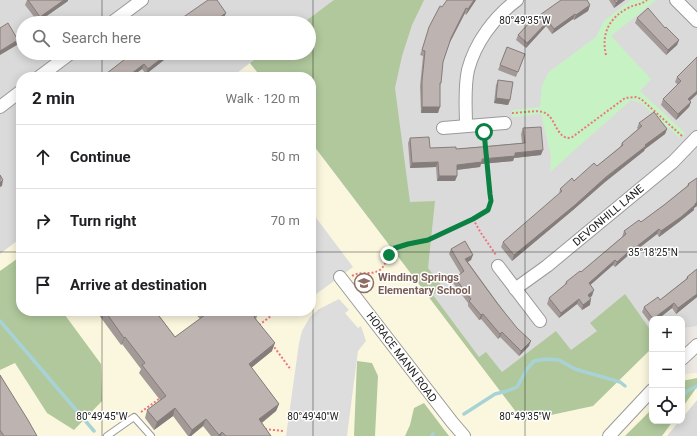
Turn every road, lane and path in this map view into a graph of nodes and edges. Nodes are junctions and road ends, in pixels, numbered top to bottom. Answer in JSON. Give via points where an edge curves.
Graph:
{"nodes":[{"id":1,"x":142,"y":0,"type":"edge"},
{"id":2,"x":517,"y":0,"type":"edge"},
{"id":3,"x":647,"y":0,"type":"edge"},
{"id":4,"x":676,"y":0,"type":"edge"},
{"id":5,"x":120,"y":16,"type":"edge"},
{"id":6,"x":697,"y":21,"type":"edge"},
{"id":7,"x":606,"y":55,"type":"dead end"},
{"id":8,"x":62,"y":60,"type":"edge"},
{"id":9,"x":46,"y":72,"type":"edge"},
{"id":10,"x":16,"y":95,"type":"edge"},
{"id":11,"x":0,"y":107,"type":"edge"},
{"id":12,"x":508,"y":118,"type":"joint"},
{"id":13,"x":466,"y":126,"type":"junction"},
{"id":14,"x":443,"y":128,"type":"dead end"},
{"id":15,"x":484,"y":132,"type":"dead end"},
{"id":16,"x":697,"y":136,"type":"edge"},
{"id":17,"x":684,"y":138,"type":"dead end"},
{"id":18,"x":473,"y":219,"type":"junction"},
{"id":19,"x":498,"y":262,"type":"joint"},
{"id":20,"x":346,"y":276,"type":"joint"},
{"id":21,"x":516,"y":289,"type":"junction"},
{"id":22,"x":271,"y":316,"type":"dead end"},
{"id":23,"x":540,"y":321,"type":"dead end"},
{"id":24,"x":255,"y":329,"type":"edge"},
{"id":25,"x":268,"y":338,"type":"edge"},
{"id":26,"x":697,"y":345,"type":"edge"},
{"id":27,"x":685,"y":356,"type":"edge"},
{"id":28,"x":291,"y":370,"type":"dead end"},
{"id":29,"x":649,"y":393,"type":"edge"},
{"id":30,"x":159,"y":399,"type":"edge"},
{"id":31,"x":134,"y":417,"type":"junction"},
{"id":32,"x":262,"y":428,"type":"edge"},
{"id":33,"x":283,"y":431,"type":"dead end"},
{"id":34,"x":107,"y":436,"type":"edge"},
{"id":35,"x":151,"y":436,"type":"edge"},
{"id":36,"x":464,"y":436,"type":"edge"},
{"id":37,"x":609,"y":436,"type":"edge"}],
"edges":[{"from":1,"to":5,"type":"street"},
{"from":2,"to":13,"type":"street","via":[[508,6],[486,33],[468,70]]},
{"from":3,"to":7,"type":"path","via":[[638,6],[628,8],[612,19],[604,40]]},
{"from":4,"to":6,"type":"street"},
{"from":8,"to":9,"type":"street"},
{"from":10,"to":11,"type":"street"},
{"from":12,"to":13,"type":"street"},
{"from":12,"to":17,"type":"path","via":[[543,112],[552,119],[561,136],[565,139],[571,138],[625,98],[636,96]]},
{"from":13,"to":14,"type":"street"},
{"from":15,"to":18,"type":"path","via":[[491,201],[488,210]]},
{"from":16,"to":21,"type":"street","name":"DEVONHILL LANE","via":[[672,162]]},
{"from":18,"to":19,"type":"path"},
{"from":18,"to":20,"type":"path","via":[[428,240],[395,248],[385,266],[377,272],[361,272]]},
{"from":19,"to":21,"type":"street"},
{"from":20,"to":36,"type":"street","name":"HORACE MANN ROAD"},
{"from":21,"to":23,"type":"street"},
{"from":22,"to":24,"type":"path"},
{"from":25,"to":28,"type":"path"},
{"from":26,"to":27,"type":"street"},
{"from":29,"to":37,"type":"street"},
{"from":30,"to":31,"type":"path"},
{"from":31,"to":34,"type":"lane"},
{"from":31,"to":35,"type":"lane"},
{"from":32,"to":33,"type":"path"}]}
